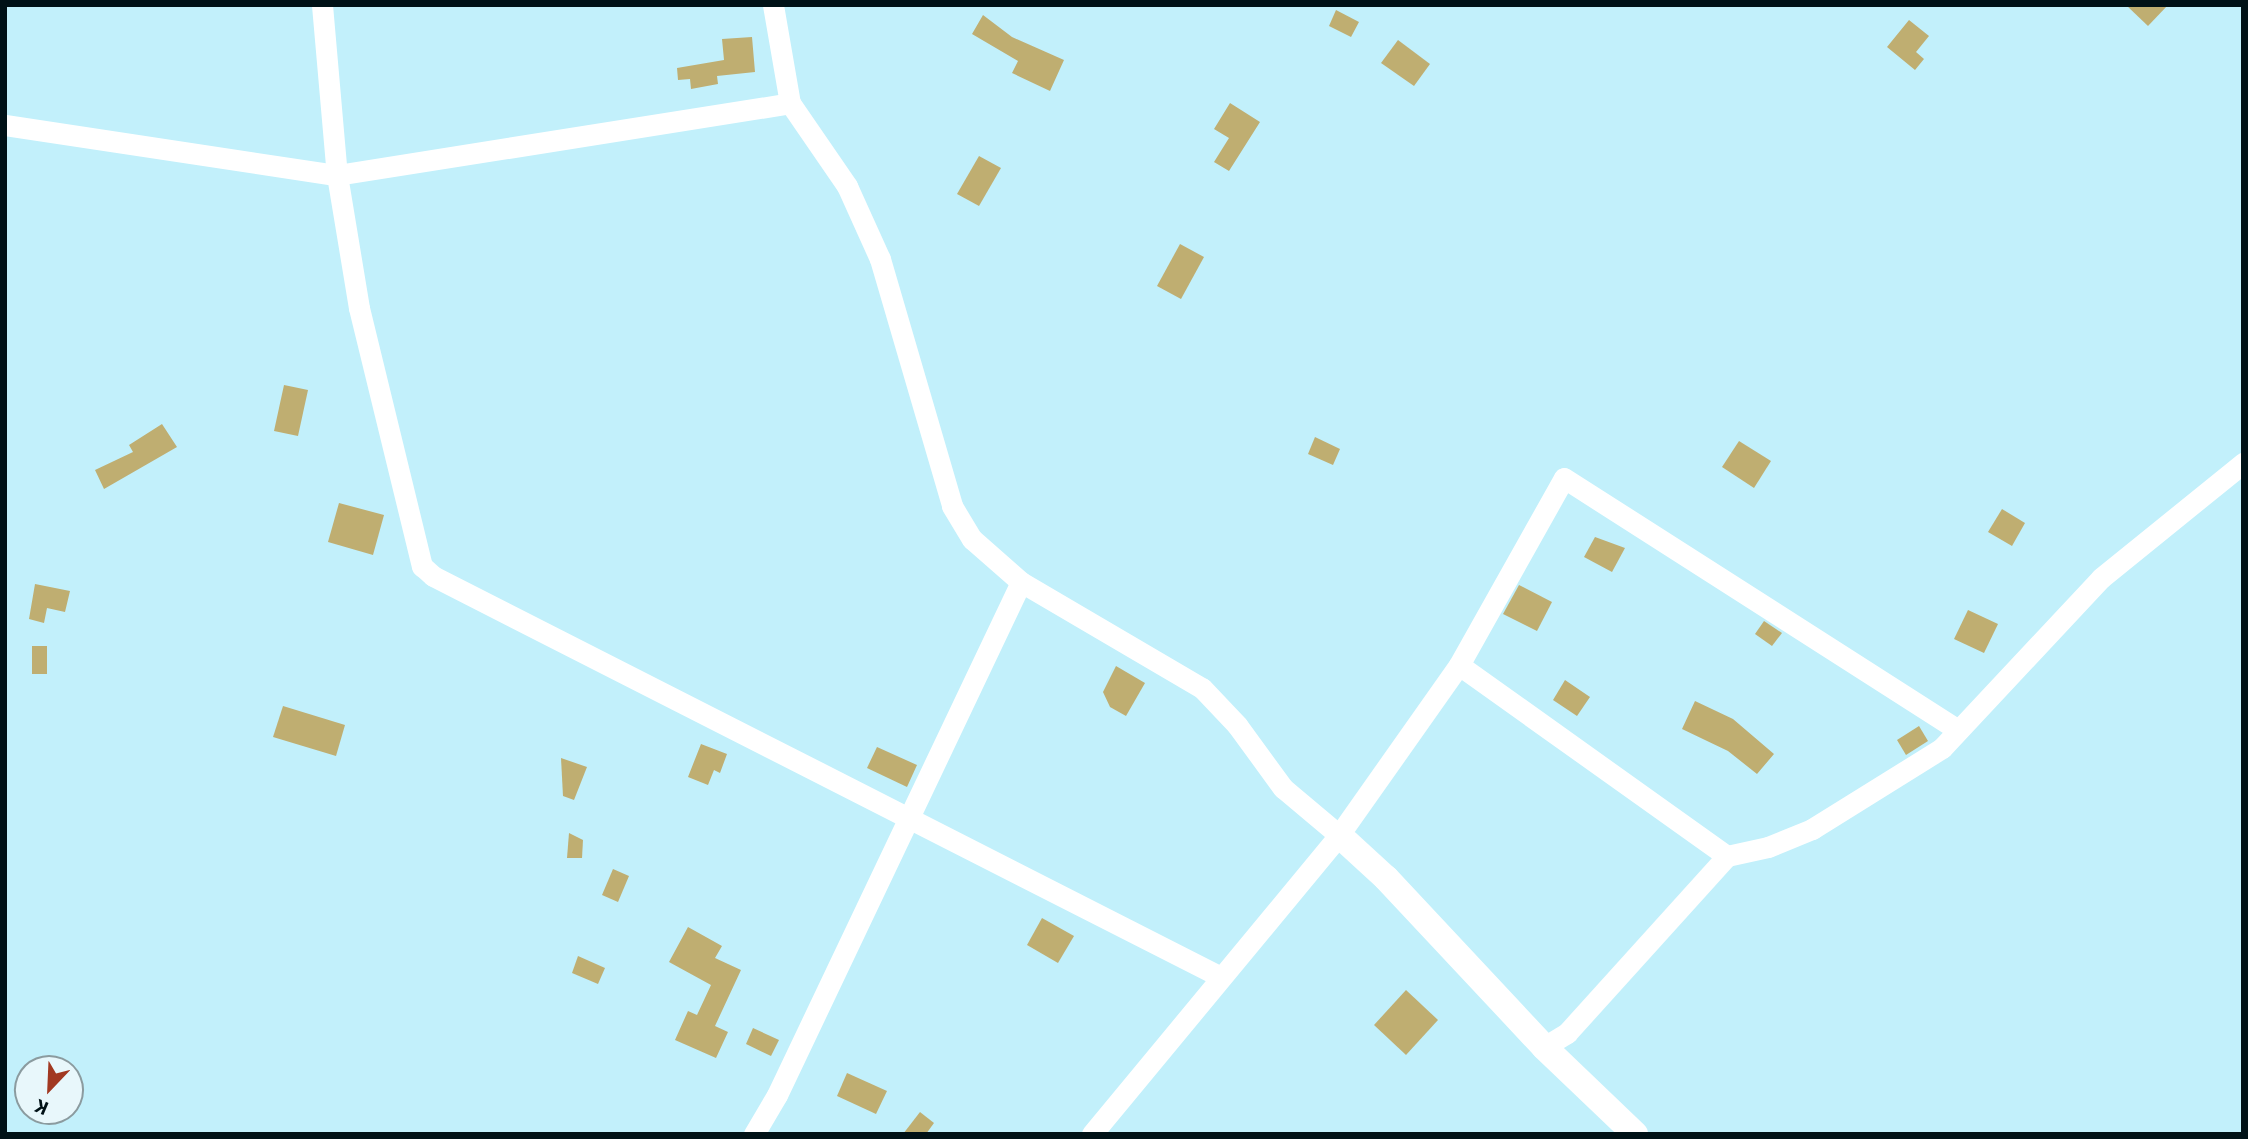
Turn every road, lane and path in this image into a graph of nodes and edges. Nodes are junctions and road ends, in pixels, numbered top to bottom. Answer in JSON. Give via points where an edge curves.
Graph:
{"nodes":[{"id":1,"x":322,"y":5,"type":"edge"},
{"id":2,"x":773,"y":5,"type":"edge"},
{"id":3,"x":790,"y":103,"type":"junction"},
{"id":4,"x":5,"y":125,"type":"edge"},
{"id":5,"x":337,"y":175,"type":"junction"},
{"id":6,"x":2243,"y":463,"type":"edge"},
{"id":7,"x":1021,"y":582,"type":"junction"},
{"id":8,"x":1459,"y":665,"type":"junction"},
{"id":9,"x":1958,"y":730,"type":"junction"},
{"id":10,"x":906,"y":820,"type":"junction"},
{"id":11,"x":1339,"y":835,"type":"junction"},
{"id":12,"x":1727,"y":856,"type":"junction"},
{"id":13,"x":1219,"y":976,"type":"junction"},
{"id":14,"x":1544,"y":1047,"type":"junction"},
{"id":15,"x":754,"y":1134,"type":"edge"},
{"id":16,"x":1092,"y":1134,"type":"edge"},
{"id":17,"x":1635,"y":1134,"type":"edge"}],
"edges":[{"from":1,"to":5,"type":"street"},
{"from":2,"to":3,"type":"street"},
{"from":3,"to":5,"type":"street"},
{"from":3,"to":7,"type":"street","via":[[847,186],[880,259],[952,506],[972,539]]},
{"from":4,"to":5,"type":"street"},
{"from":5,"to":10,"type":"street","via":[[359,308],[422,566],[433,576]]},
{"from":6,"to":9,"type":"street","via":[[2101,578]]},
{"from":7,"to":10,"type":"street"},
{"from":7,"to":11,"type":"street","via":[[1202,688],[1237,725],[1283,788]]},
{"from":8,"to":9,"type":"street","via":[[1564,478]]},
{"from":8,"to":11,"type":"street"},
{"from":8,"to":12,"type":"street"},
{"from":9,"to":12,"type":"street","via":[[1942,748],[1812,829],[1768,847]]},
{"from":10,"to":13,"type":"street"},
{"from":10,"to":15,"type":"street","via":[[777,1095]]},
{"from":11,"to":13,"type":"street"},
{"from":11,"to":14,"type":"street","via":[[1386,878]]},
{"from":12,"to":14,"type":"street","via":[[1567,1033]]},
{"from":13,"to":16,"type":"street"},
{"from":14,"to":17,"type":"street"}]}
